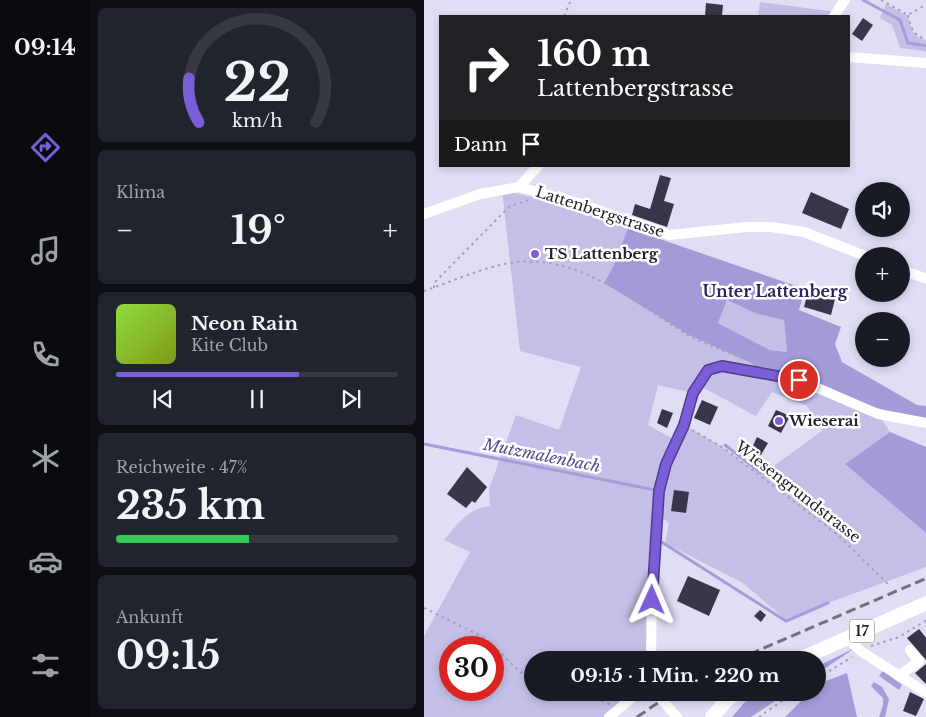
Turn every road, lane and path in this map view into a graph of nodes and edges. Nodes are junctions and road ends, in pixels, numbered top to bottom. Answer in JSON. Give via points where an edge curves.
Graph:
{"nodes":[{"id":1,"x":571,"y":0,"type":"edge"},
{"id":2,"x":844,"y":0,"type":"edge"},
{"id":3,"x":881,"y":0,"type":"edge"},
{"id":4,"x":926,"y":4,"type":"edge"},
{"id":5,"x":564,"y":15,"type":"edge"},
{"id":6,"x":835,"y":15,"type":"edge"},
{"id":7,"x":908,"y":15,"type":"junction"},
{"id":8,"x":926,"y":39,"type":"edge"},
{"id":9,"x":850,"y":57,"type":"edge"},
{"id":10,"x":926,"y":62,"type":"edge"},
{"id":11,"x":537,"y":167,"type":"edge"},
{"id":12,"x":519,"y":188,"type":"junction"},
{"id":13,"x":540,"y":192,"type":"junction"},
{"id":14,"x":424,"y":214,"type":"edge"},
{"id":15,"x":855,"y":252,"type":"edge"},
{"id":16,"x":910,"y":273,"type":"edge"},
{"id":17,"x":926,"y":279,"type":"edge"},
{"id":18,"x":434,"y":288,"type":"junction"},
{"id":19,"x":424,"y":291,"type":"edge"},
{"id":20,"x":760,"y":372,"type":"junction"},
{"id":21,"x":926,"y":423,"type":"edge"},
{"id":22,"x":684,"y":425,"type":"junction"},
{"id":23,"x":890,"y":586,"type":"dead end"},
{"id":24,"x":926,"y":603,"type":"edge"},
{"id":25,"x":424,"y":608,"type":"edge"},
{"id":26,"x":847,"y":638,"type":"junction"},
{"id":27,"x":910,"y":650,"type":"dead end"},
{"id":28,"x":651,"y":651,"type":"edge"},
{"id":29,"x":818,"y":651,"type":"edge"},
{"id":30,"x":524,"y":674,"type":"edge"},
{"id":31,"x":900,"y":676,"type":"junction"},
{"id":32,"x":925,"y":692,"type":"edge"},
{"id":33,"x":602,"y":701,"type":"edge"},
{"id":34,"x":627,"y":701,"type":"edge"},
{"id":35,"x":663,"y":701,"type":"edge"},
{"id":36,"x":726,"y":701,"type":"edge"},
{"id":37,"x":782,"y":701,"type":"edge"},
{"id":38,"x":619,"y":707,"type":"junction"},
{"id":39,"x":608,"y":717,"type":"edge"},
{"id":40,"x":676,"y":717,"type":"edge"},
{"id":41,"x":712,"y":717,"type":"edge"},
{"id":42,"x":759,"y":717,"type":"edge"}],
"edges":[{"from":1,"to":5,"type":"path"},
{"from":2,"to":6,"type":"street"},
{"from":3,"to":7,"type":"path"},
{"from":4,"to":7,"type":"path"},
{"from":7,"to":8,"type":"path","via":[[914,33]]},
{"from":9,"to":10,"type":"street"},
{"from":11,"to":12,"type":"street"},
{"from":12,"to":13,"type":"street","name":"Lattenbergstrasse"},
{"from":12,"to":14,"type":"street","name":"Lattenbergstrasse","via":[[480,194]]},
{"from":13,"to":15,"type":"street","name":"Lattenbergstrasse","via":[[669,236],[771,227],[804,232]]},
{"from":13,"to":18,"type":"path","via":[[532,200],[510,206],[434,283]]},
{"from":16,"to":17,"type":"street"},
{"from":18,"to":19,"type":"path"},
{"from":18,"to":20,"type":"path","via":[[505,264],[537,263],[570,268],[604,282],[689,335],[751,363]]},
{"from":20,"to":21,"type":"street","via":[[799,380],[878,414]]},
{"from":20,"to":22,"type":"street","via":[[722,366],[708,370],[693,393]]},
{"from":22,"to":23,"type":"path","name":"Wiesengrundstrasse","via":[[722,447],[838,535]]},
{"from":22,"to":28,"type":"street","via":[[666,464],[657,506]]},
{"from":24,"to":26,"type":"main road","number":"17"},
{"from":25,"to":30,"type":"path","via":[[485,638]]},
{"from":26,"to":29,"type":"main road","number":"17"},
{"from":26,"to":31,"type":"street","via":[[862,652]]},
{"from":27,"to":31,"type":"street","via":[[919,661]]},
{"from":31,"to":32,"type":"street"},
{"from":33,"to":38,"type":"path"},
{"from":34,"to":38,"type":"street"},
{"from":35,"to":40,"type":"street"},
{"from":36,"to":41,"type":"main road"},
{"from":37,"to":42,"type":"path"},
{"from":38,"to":39,"type":"street"}]}
